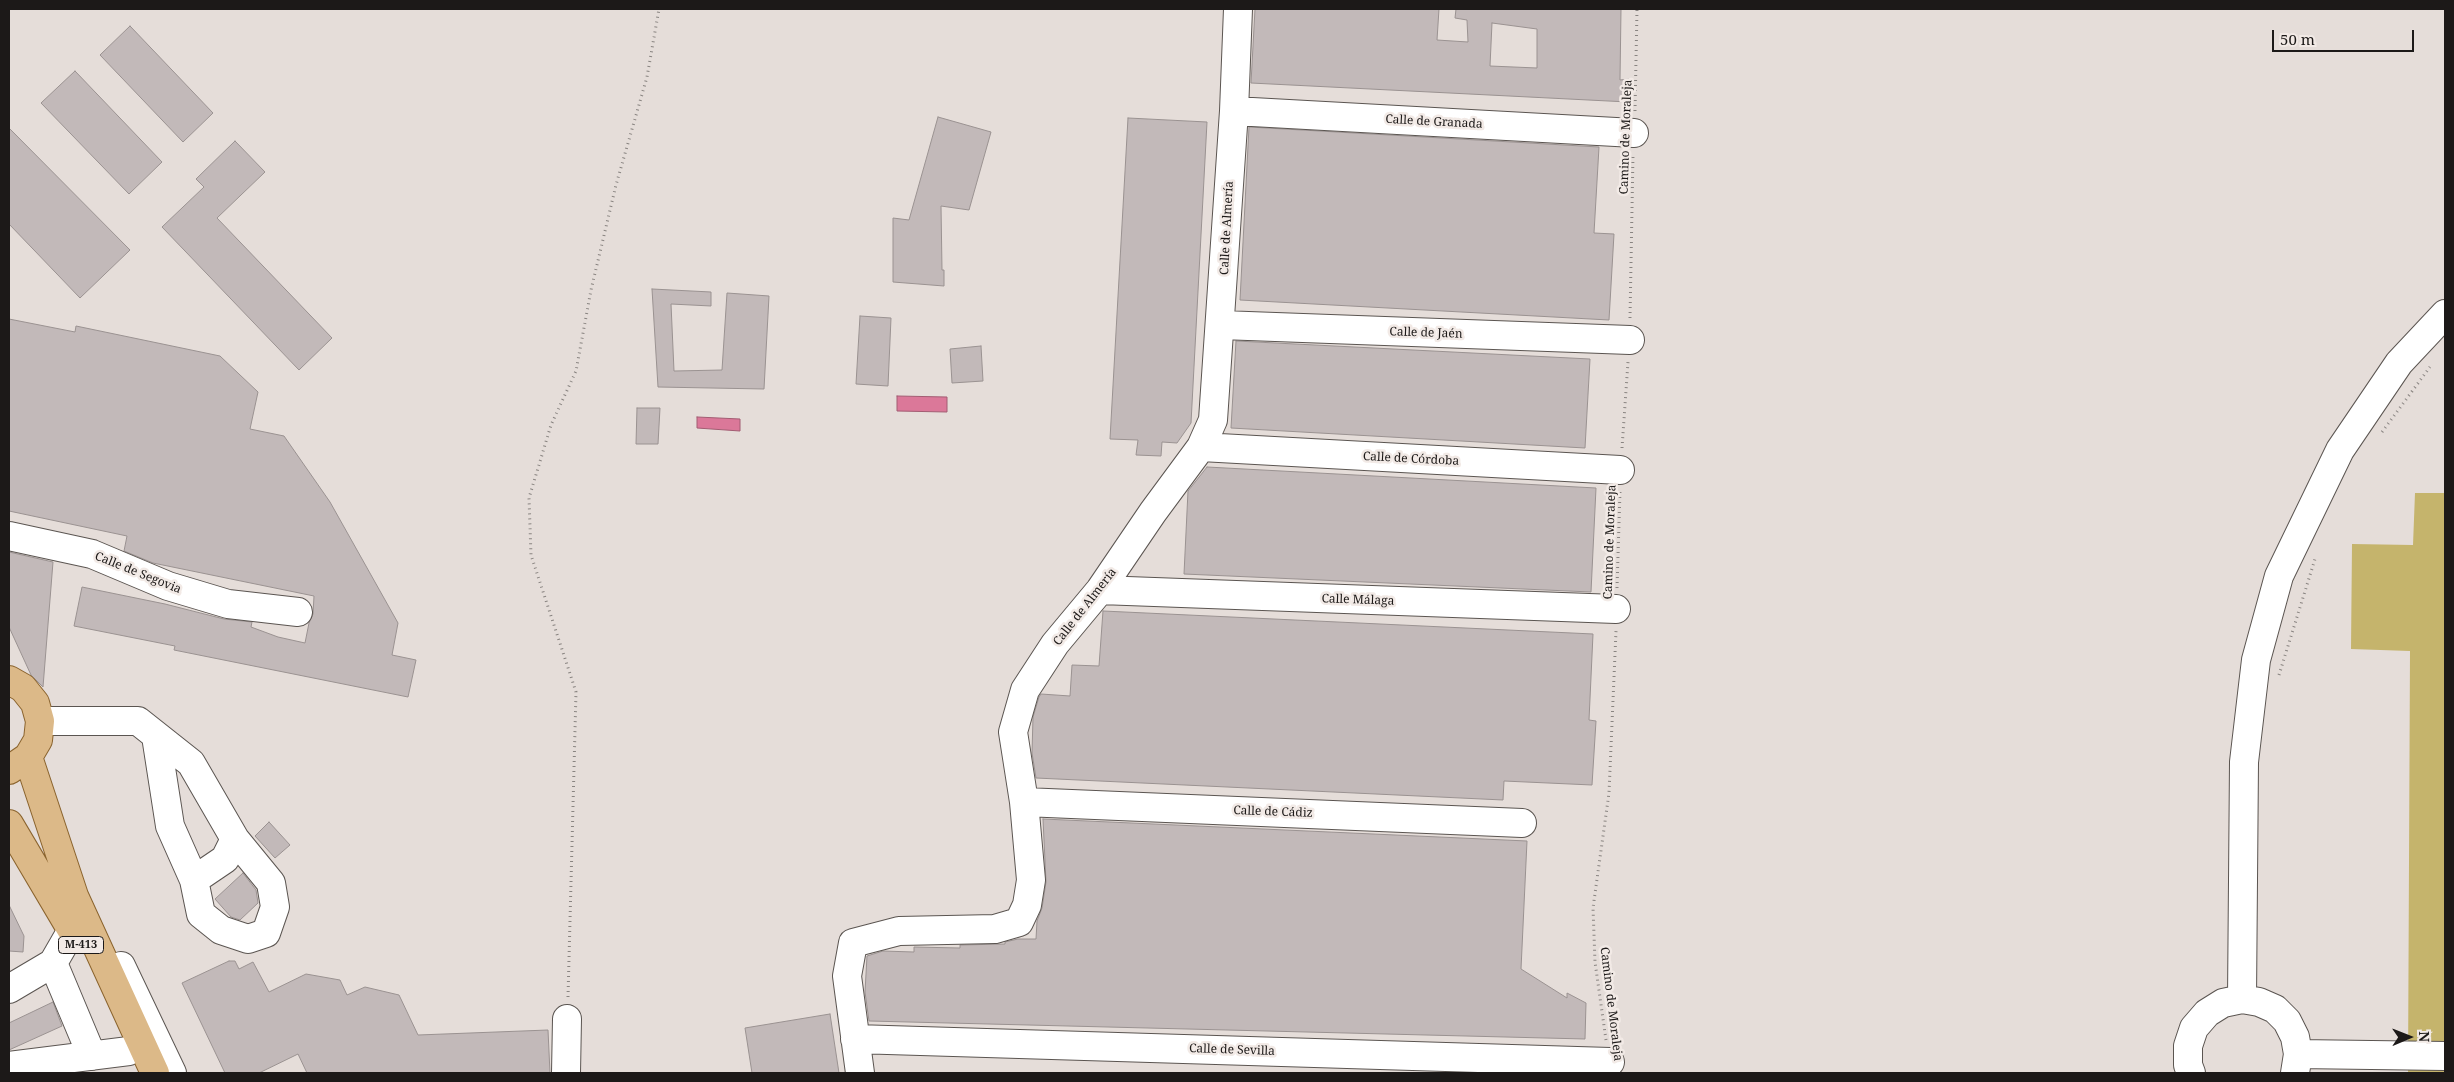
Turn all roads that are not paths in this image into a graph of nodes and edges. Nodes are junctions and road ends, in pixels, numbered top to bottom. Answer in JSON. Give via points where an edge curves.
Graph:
{"nodes":[{"id":1,"x":1238,"y":9,"type":"edge"},
{"id":2,"x":1234,"y":111,"type":"junction"},
{"id":3,"x":1634,"y":133,"type":"road end"},
{"id":4,"x":2445,"y":314,"type":"edge"},
{"id":5,"x":1221,"y":325,"type":"junction"},
{"id":6,"x":1630,"y":340,"type":"road end"},
{"id":7,"x":1201,"y":447,"type":"junction"},
{"id":8,"x":1620,"y":470,"type":"road end"},
{"id":9,"x":9,"y":536,"type":"edge"},
{"id":10,"x":1100,"y":590,"type":"junction"},
{"id":11,"x":1616,"y":609,"type":"road end"},
{"id":12,"x":298,"y":612,"type":"dead end"},
{"id":13,"x":9,"y":680,"type":"edge"},
{"id":14,"x":40,"y":721,"type":"junction"},
{"id":15,"x":156,"y":736,"type":"junction"},
{"id":16,"x":19,"y":764,"type":"edge"},
{"id":17,"x":1024,"y":802,"type":"junction"},
{"id":18,"x":1522,"y":822,"type":"dead end"},
{"id":19,"x":9,"y":824,"type":"edge"},
{"id":20,"x":235,"y":839,"type":"junction"},
{"id":21,"x":57,"y":843,"type":"junction"},
{"id":22,"x":194,"y":880,"type":"junction"},
{"id":23,"x":72,"y":930,"type":"junction"},
{"id":24,"x":53,"y":963,"type":"junction"},
{"id":25,"x":9,"y":989,"type":"edge"},
{"id":26,"x":2242,"y":999,"type":"junction"},
{"id":27,"x":567,"y":1019,"type":"road end"},
{"id":28,"x":855,"y":1039,"type":"junction"},
{"id":29,"x":92,"y":1056,"type":"junction"},
{"id":30,"x":2445,"y":1056,"type":"edge"},
{"id":31,"x":134,"y":1062,"type":"edge"},
{"id":32,"x":1610,"y":1062,"type":"road end"},
{"id":33,"x":2296,"y":1064,"type":"edge"},
{"id":34,"x":2358,"y":1064,"type":"edge"},
{"id":35,"x":9,"y":1066,"type":"edge"},
{"id":36,"x":155,"y":1073,"type":"edge"},
{"id":37,"x":172,"y":1073,"type":"edge"},
{"id":38,"x":566,"y":1073,"type":"edge"},
{"id":39,"x":860,"y":1073,"type":"edge"},
{"id":40,"x":2191,"y":1073,"type":"edge"}],
"edges":[{"from":1,"to":2,"type":"street","name":"Calle de Almería"},
{"from":2,"to":3,"type":"street","name":"Calle de Granada"},
{"from":2,"to":5,"type":"street","name":"Calle de Almería"},
{"from":4,"to":26,"type":"street","via":[[2399,363],[2340,450],[2279,576],[2256,660],[2244,762]]},
{"from":5,"to":6,"type":"street","name":"Calle de Jaén"},
{"from":5,"to":7,"type":"street","name":"Calle de Almería","via":[[1213,420]]},
{"from":7,"to":8,"type":"street","name":"Calle de Córdoba"},
{"from":7,"to":10,"type":"street","name":"Calle de Almería"},
{"from":9,"to":12,"type":"street","name":"Calle de Segovia","via":[[92,554],[168,586],[228,604]]},
{"from":10,"to":11,"type":"street","name":"Calle Málaga"},
{"from":10,"to":17,"type":"street","name":"Calle de Almería","via":[[1055,644],[1025,690],[1012,732]]},
{"from":13,"to":14,"type":"main road","via":[[23,688],[35,703]]},
{"from":14,"to":15,"type":"street","via":[[138,721]]},
{"from":14,"to":16,"type":"main road","number":"M-413","via":[[38,740]]},
{"from":15,"to":20,"type":"street","via":[[191,763]]},
{"from":15,"to":22,"type":"street","via":[[170,826]]},
{"from":16,"to":21,"type":"main road","number":"M-413"},
{"from":17,"to":18,"type":"street","name":"Calle de Cádiz"},
{"from":17,"to":28,"type":"street","name":"Calle de Almería","via":[[1031,880],[1027,905],[1019,922],[995,929],[899,931],[853,943],[847,976]]},
{"from":19,"to":23,"type":"main road","number":"M-413"},
{"from":20,"to":22,"type":"street","via":[[225,859]]},
{"from":20,"to":22,"type":"street","via":[[272,884],[275,906],[266,933],[248,939],[220,930],[201,914]]},
{"from":21,"to":36,"type":"main road","number":"M-413","via":[[74,896]]},
{"from":21,"to":37,"type":"street","via":[[82,885]]},
{"from":23,"to":24,"type":"street"},
{"from":23,"to":31,"type":"main road","number":"M-413"},
{"from":24,"to":25,"type":"street"},
{"from":24,"to":29,"type":"street"},
{"from":26,"to":33,"type":"street","via":[[2275,1009],[2287,1021],[2295,1037]]},
{"from":26,"to":40,"type":"street","via":[[2223,1003],[2207,1012],[2194,1028],[2188,1046]]},
{"from":27,"to":38,"type":"street"},
{"from":28,"to":32,"type":"street","name":"Calle de Sevilla"},
{"from":28,"to":39,"type":"street","name":"Calle de Almería"},
{"from":29,"to":31,"type":"street"},
{"from":29,"to":35,"type":"street"},
{"from":30,"to":34,"type":"street"},
{"from":33,"to":34,"type":"street"}]}
